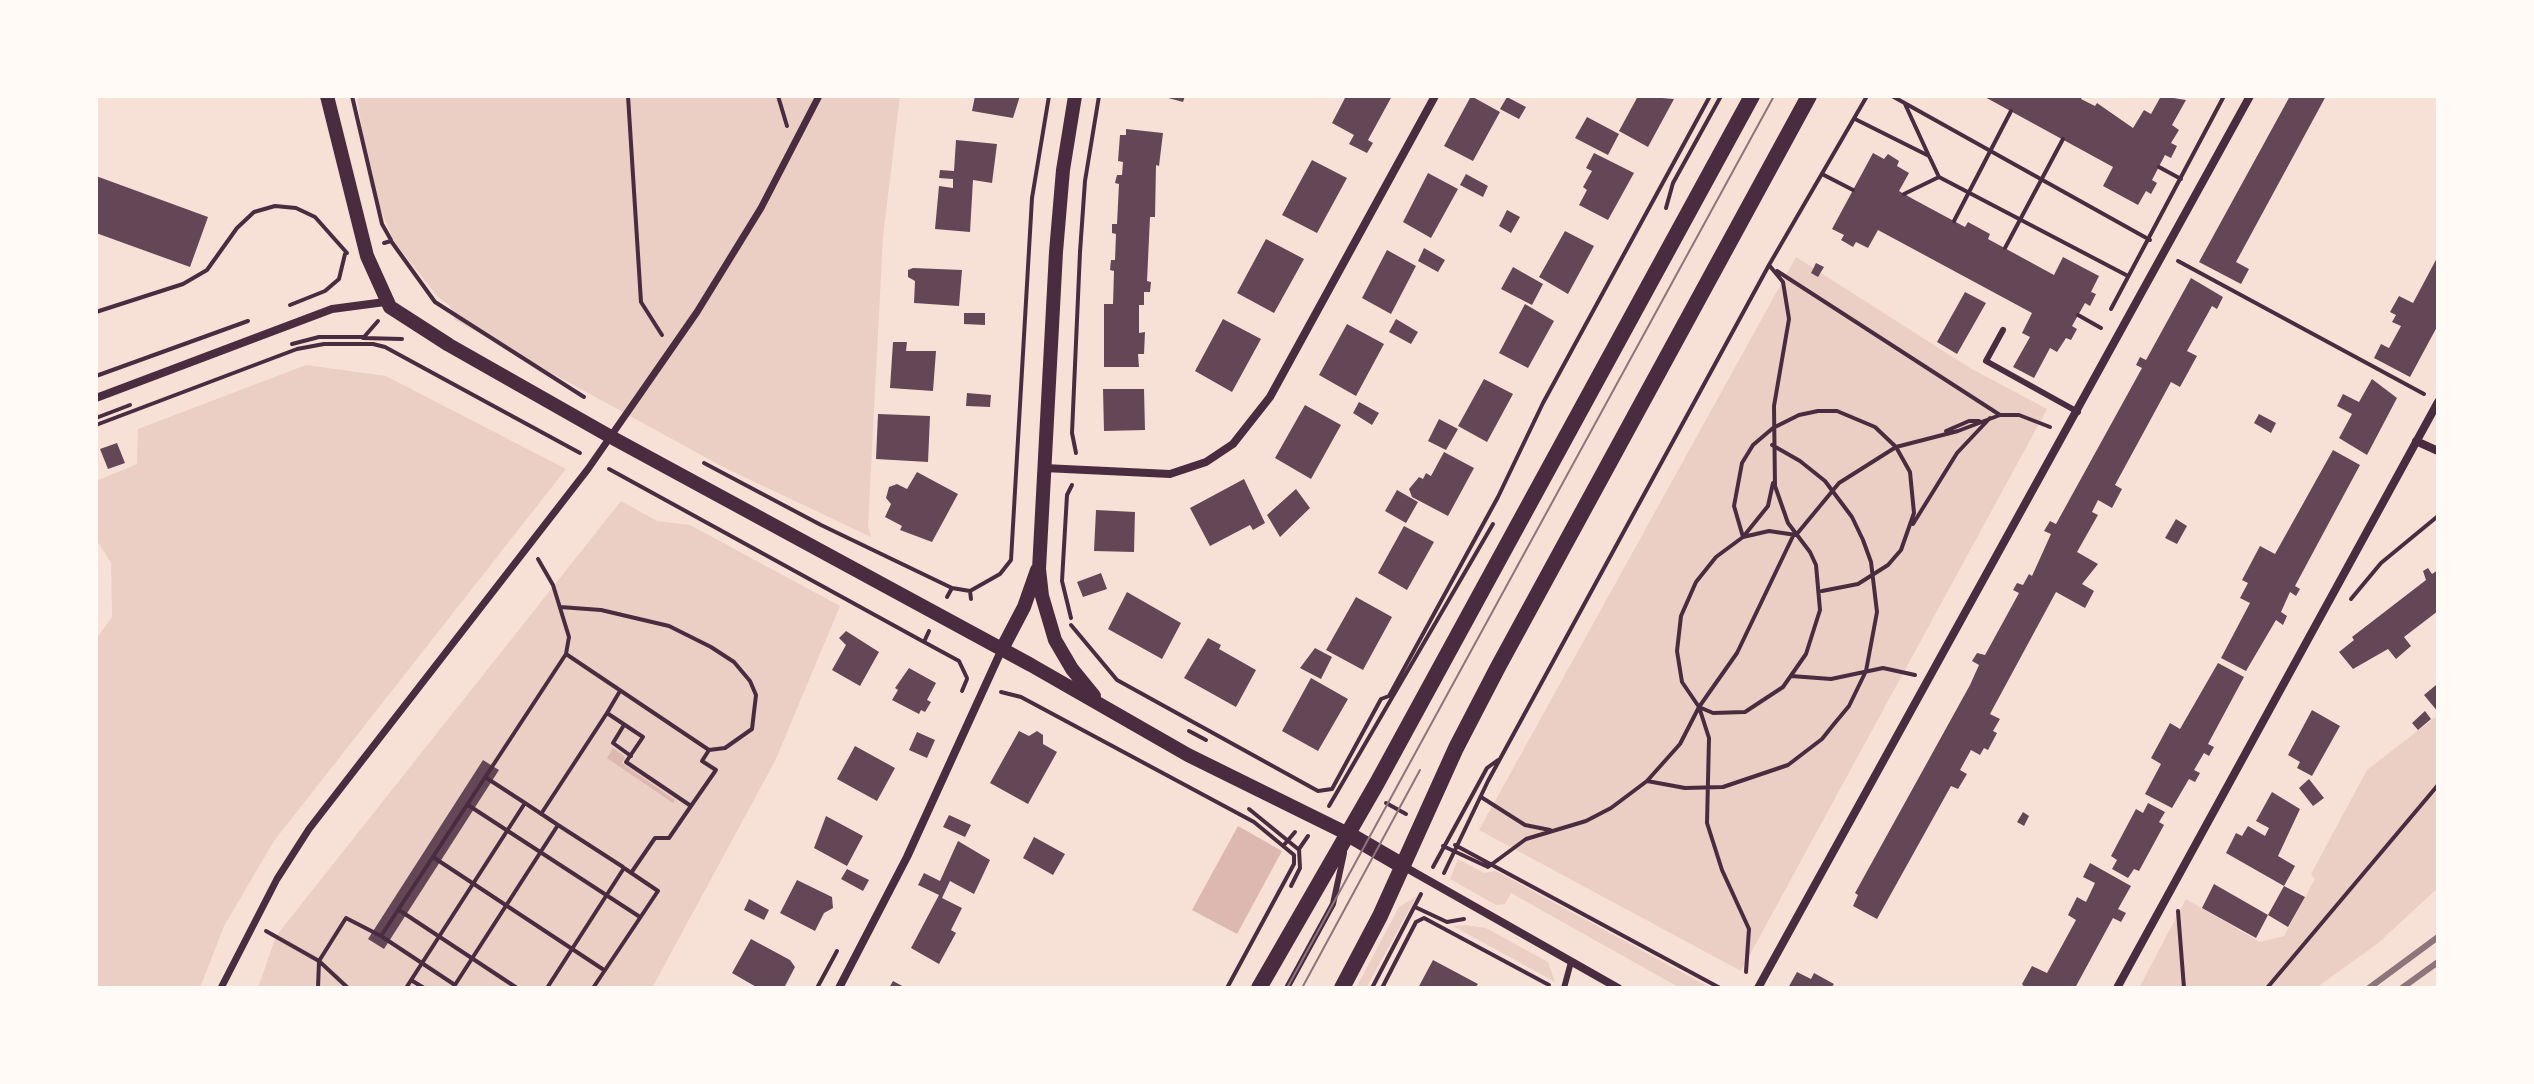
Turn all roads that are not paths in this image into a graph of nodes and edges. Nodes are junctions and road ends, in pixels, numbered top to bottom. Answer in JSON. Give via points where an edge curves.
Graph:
{"nodes":[{"id":1,"x":327,"y":96,"type":"edge"},
{"id":2,"x":819,"y":96,"type":"edge"},
{"id":3,"x":1075,"y":96,"type":"edge"},
{"id":4,"x":1435,"y":96,"type":"edge"},
{"id":5,"x":1752,"y":96,"type":"edge"},
{"id":6,"x":1809,"y":96,"type":"edge"},
{"id":7,"x":2250,"y":96,"type":"edge"},
{"id":8,"x":387,"y":304,"type":"junction"},
{"id":9,"x":2003,"y":330,"type":"dead end"},
{"id":10,"x":96,"y":398,"type":"edge"},
{"id":11,"x":2434,"y":400,"type":"edge"},
{"id":12,"x":2078,"y":412,"type":"junction"},
{"id":13,"x":611,"y":437,"type":"junction"},
{"id":14,"x":2416,"y":441,"type":"junction"},
{"id":15,"x":2438,"y":451,"type":"edge"},
{"id":16,"x":1044,"y":468,"type":"junction"},
{"id":17,"x":1040,"y":554,"type":"junction"},
{"id":18,"x":1002,"y":649,"type":"junction"},
{"id":19,"x":1105,"y":709,"type":"junction"},
{"id":20,"x":1348,"y":834,"type":"junction"},
{"id":21,"x":1403,"y":866,"type":"junction"},
{"id":22,"x":1571,"y":962,"type":"junction"},
{"id":23,"x":221,"y":988,"type":"edge"},
{"id":24,"x":839,"y":988,"type":"edge"},
{"id":25,"x":1259,"y":988,"type":"edge"},
{"id":26,"x":1287,"y":988,"type":"edge"},
{"id":27,"x":1342,"y":988,"type":"edge"},
{"id":28,"x":1564,"y":988,"type":"edge"},
{"id":29,"x":1618,"y":988,"type":"edge"},
{"id":30,"x":1758,"y":988,"type":"edge"},
{"id":31,"x":2117,"y":988,"type":"edge"}],
"edges":[{"from":1,"to":8,"type":"street","via":[[367,256]]},
{"from":2,"to":13,"type":"street","via":[[761,208]]},
{"from":3,"to":16,"type":"street","via":[[1060,201]]},
{"from":4,"to":16,"type":"street","via":[[1270,397],[1244,432],[1215,456],[1178,473]]},
{"from":5,"to":20,"type":"main road"},
{"from":6,"to":21,"type":"main road","via":[[1498,667]]},
{"from":7,"to":12,"type":"street"},
{"from":8,"to":10,"type":"street","via":[[332,309]]},
{"from":8,"to":13,"type":"street"},
{"from":9,"to":12,"type":"lane","via":[[1986,361]]},
{"from":11,"to":14,"type":"street"},
{"from":12,"to":30,"type":"street"},
{"from":13,"to":18,"type":"street"},
{"from":13,"to":23,"type":"street","via":[[309,829]]},
{"from":14,"to":15,"type":"street"},
{"from":14,"to":31,"type":"street"},
{"from":16,"to":17,"type":"street"},
{"from":17,"to":18,"type":"street","via":[[1029,595]]},
{"from":17,"to":19,"type":"street","via":[[1042,596],[1055,640]]},
{"from":18,"to":19,"type":"street"},
{"from":18,"to":24,"type":"street","via":[[907,857]]},
{"from":19,"to":20,"type":"street"},
{"from":20,"to":21,"type":"main road"},
{"from":20,"to":25,"type":"main road"},
{"from":20,"to":26,"type":"lane","via":[[1333,904]]},
{"from":21,"to":22,"type":"street"},
{"from":21,"to":27,"type":"main road"},
{"from":22,"to":28,"type":"lane"},
{"from":22,"to":29,"type":"street"}]}
